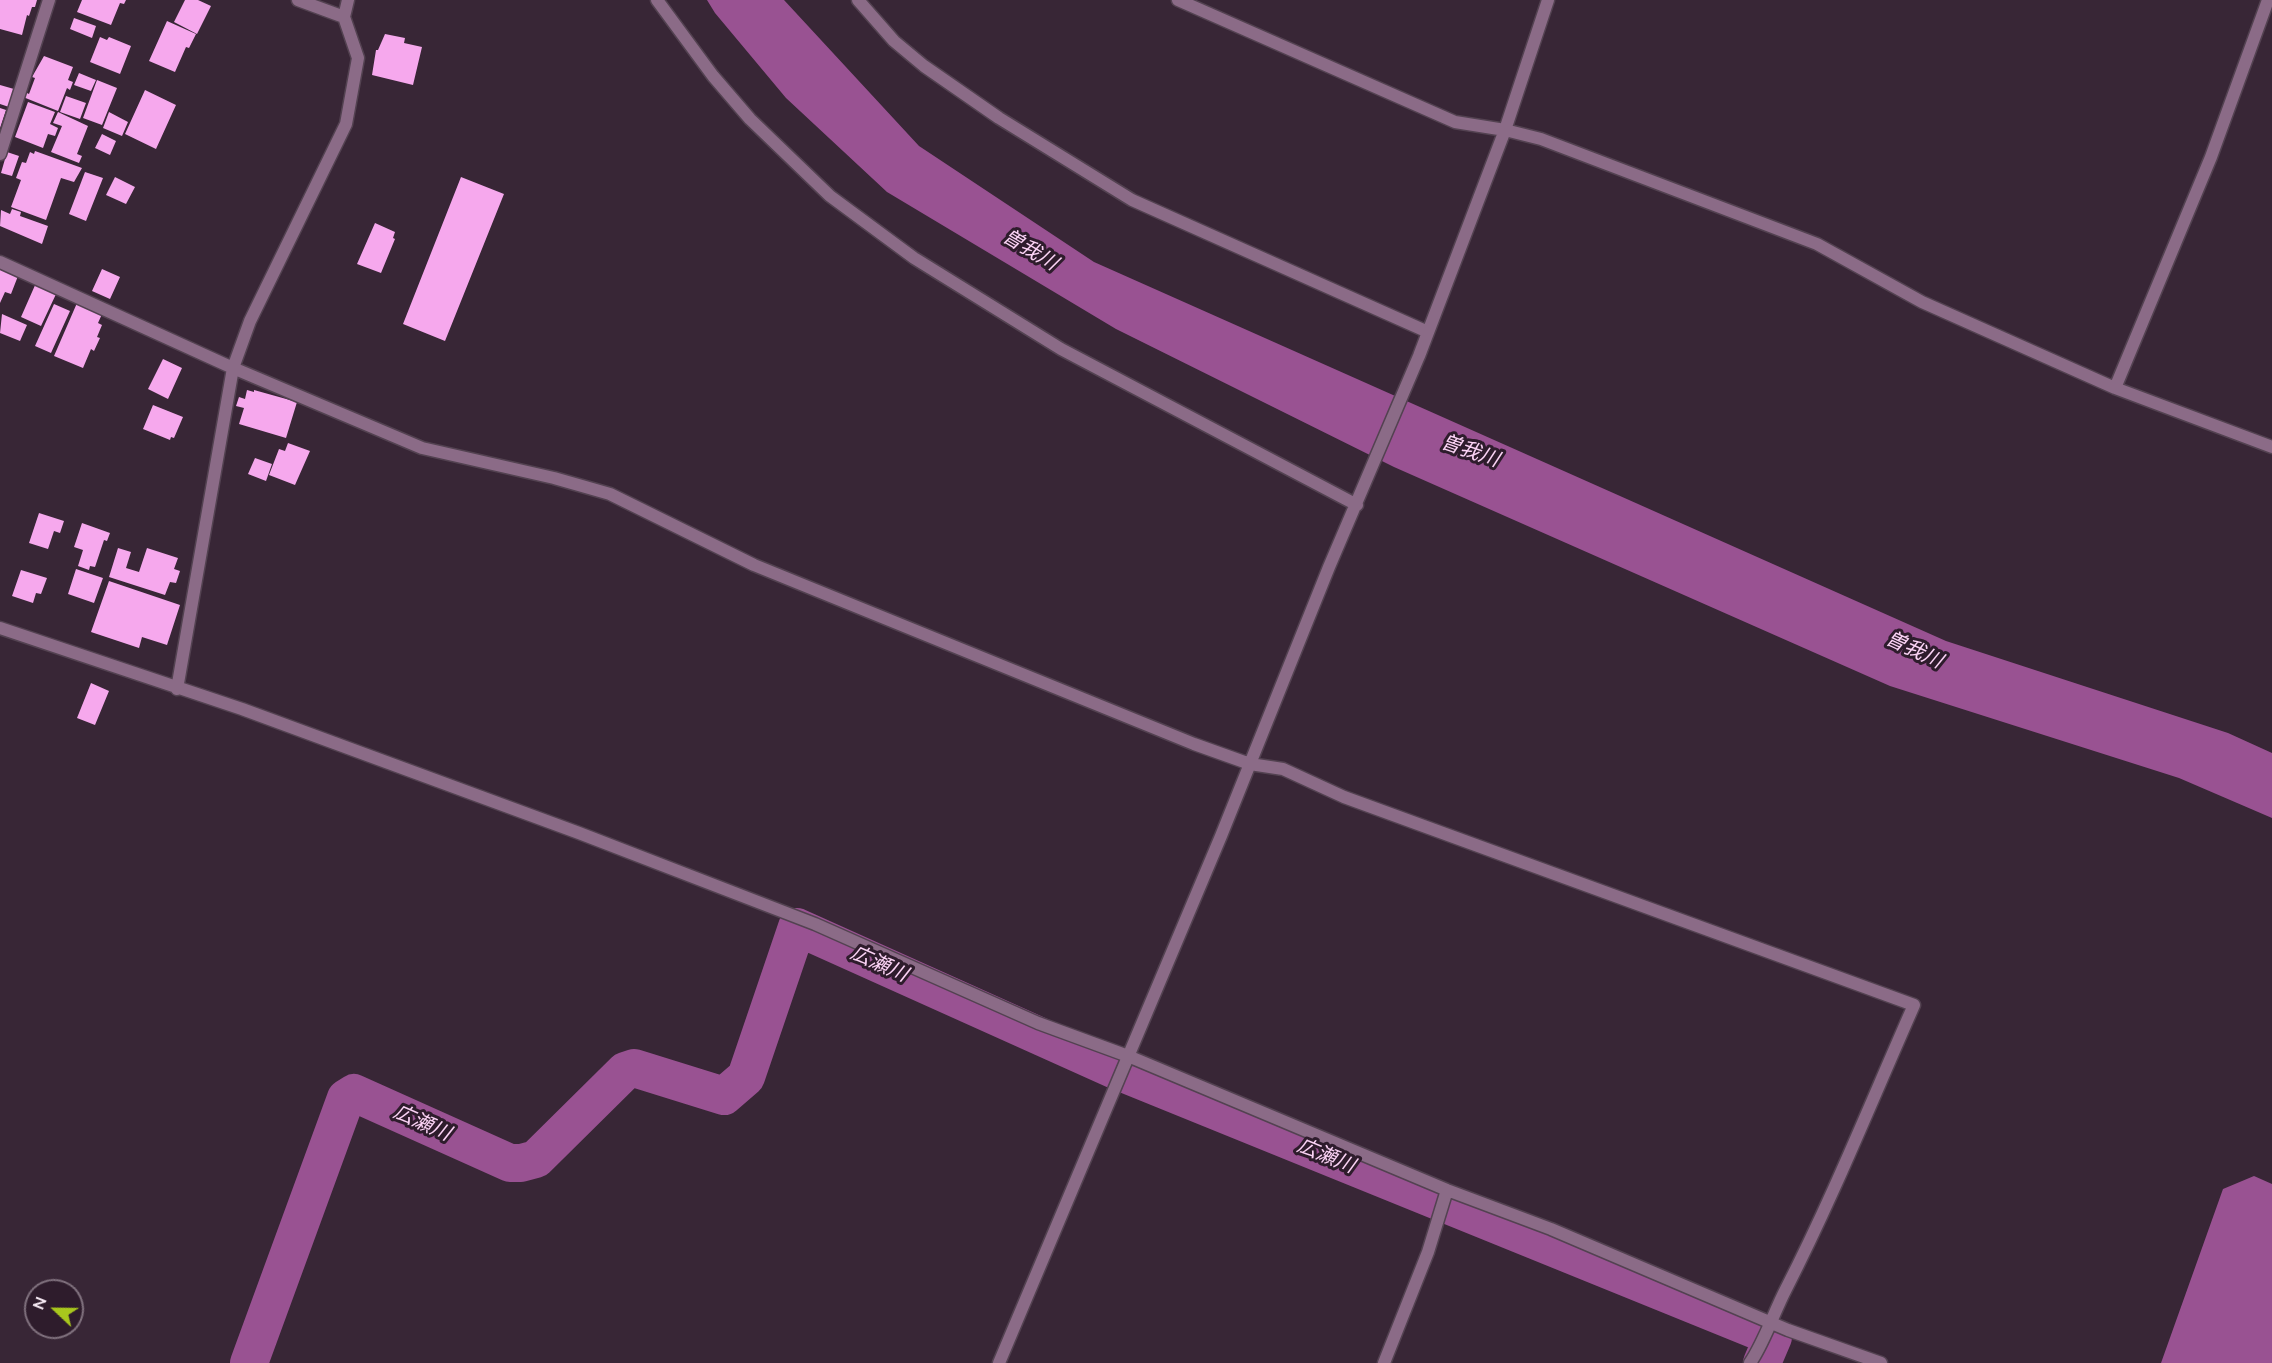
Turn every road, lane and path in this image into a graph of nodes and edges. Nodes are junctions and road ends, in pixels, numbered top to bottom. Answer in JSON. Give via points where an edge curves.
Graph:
{"nodes":[{"id":1,"x":49,"y":0,"type":"edge"},
{"id":2,"x":298,"y":0,"type":"edge"},
{"id":3,"x":348,"y":0,"type":"edge"},
{"id":4,"x":657,"y":0,"type":"edge"},
{"id":5,"x":858,"y":0,"type":"edge"},
{"id":6,"x":1178,"y":0,"type":"edge"},
{"id":7,"x":1548,"y":0,"type":"edge"},
{"id":8,"x":2266,"y":2,"type":"edge"},
{"id":9,"x":344,"y":17,"type":"junction"},
{"id":10,"x":1505,"y":130,"type":"junction"},
{"id":11,"x":0,"y":154,"type":"edge"},
{"id":12,"x":0,"y":262,"type":"edge"},
{"id":13,"x":1428,"y":332,"type":"junction"},
{"id":14,"x":233,"y":368,"type":"junction"},
{"id":15,"x":2115,"y":388,"type":"junction"},
{"id":16,"x":2272,"y":447,"type":"edge"},
{"id":17,"x":1357,"y":505,"type":"junction"},
{"id":18,"x":0,"y":628,"type":"edge"},
{"id":19,"x":177,"y":689,"type":"junction"},
{"id":20,"x":1250,"y":764,"type":"junction"},
{"id":21,"x":1128,"y":1056,"type":"junction"},
{"id":22,"x":1447,"y":1190,"type":"junction"},
{"id":23,"x":1770,"y":1321,"type":"junction"},
{"id":24,"x":999,"y":1363,"type":"edge"},
{"id":25,"x":1384,"y":1363,"type":"edge"},
{"id":26,"x":1750,"y":1363,"type":"edge"},
{"id":27,"x":1881,"y":1363,"type":"edge"}],
"edges":[{"from":1,"to":11,"type":"street"},
{"from":2,"to":9,"type":"street"},
{"from":3,"to":9,"type":"street"},
{"from":4,"to":17,"type":"street","via":[[712,76],[750,119],[830,196],[914,258],[1061,349]]},
{"from":5,"to":13,"type":"street","via":[[894,41],[924,66],[999,118],[1132,200]]},
{"from":6,"to":10,"type":"street","via":[[1455,122]]},
{"from":7,"to":10,"type":"street"},
{"from":8,"to":15,"type":"street","via":[[2211,157]]},
{"from":9,"to":14,"type":"street","via":[[358,57],[346,124],[250,321]]},
{"from":10,"to":13,"type":"street"},
{"from":10,"to":15,"type":"street","via":[[1541,139],[1817,244],[1922,302]]},
{"from":12,"to":14,"type":"street"},
{"from":13,"to":17,"type":"street"},
{"from":14,"to":19,"type":"street"},
{"from":14,"to":20,"type":"street","via":[[422,448],[610,494],[754,564]]},
{"from":15,"to":16,"type":"street"},
{"from":17,"to":20,"type":"street"},
{"from":18,"to":19,"type":"street"},
{"from":19,"to":21,"type":"street","via":[[242,709],[579,833],[804,920],[1038,1023]]},
{"from":20,"to":21,"type":"street"},
{"from":20,"to":23,"type":"street","via":[[1283,769],[1344,796],[1914,1005]]},
{"from":21,"to":22,"type":"street"},
{"from":21,"to":24,"type":"street"},
{"from":22,"to":23,"type":"street"},
{"from":22,"to":25,"type":"street","via":[[1428,1252]]},
{"from":23,"to":26,"type":"street"},
{"from":23,"to":27,"type":"street"}]}
